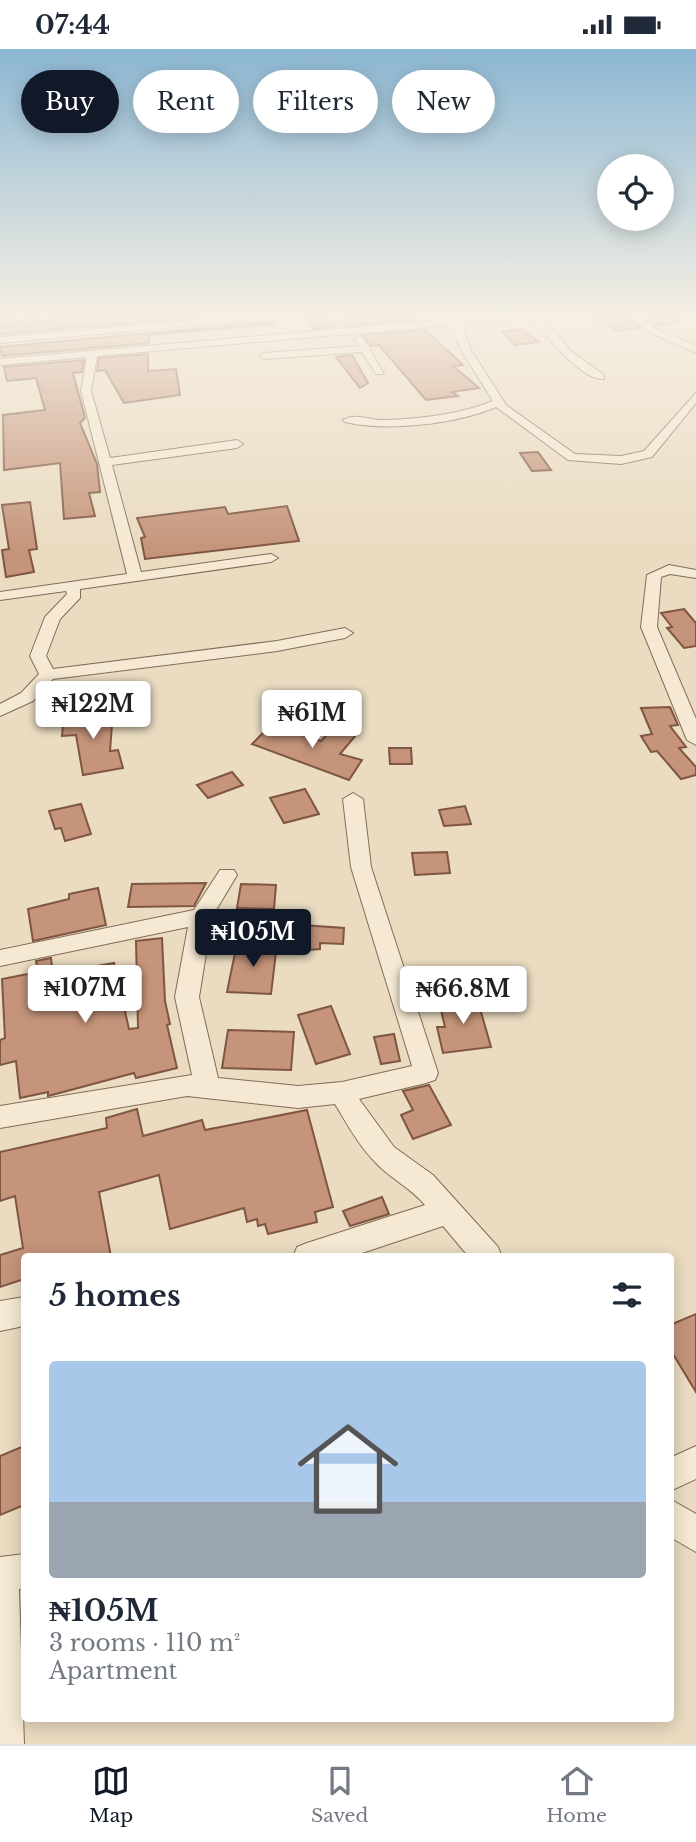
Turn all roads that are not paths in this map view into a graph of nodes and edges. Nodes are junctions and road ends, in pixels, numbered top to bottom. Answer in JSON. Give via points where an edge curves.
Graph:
{"nodes":[{"id":1,"x":86,"y":392,"type":"edge"},
{"id":2,"x":493,"y":392,"type":"edge"},
{"id":3,"x":696,"y":396,"type":"edge"},
{"id":4,"x":499,"y":401,"type":"junction"},
{"id":5,"x":349,"y":420,"type":"dead end"},
{"id":6,"x":237,"y":444,"type":"dead end"},
{"id":7,"x":105,"y":462,"type":"junction"},
{"id":8,"x":271,"y":558,"type":"dead end"},
{"id":9,"x":696,"y":574,"type":"edge"},
{"id":10,"x":135,"y":576,"type":"junction"},
{"id":11,"x":72,"y":586,"type":"junction"},
{"id":12,"x":0,"y":596,"type":"edge"},
{"id":13,"x":345,"y":633,"type":"dead end"},
{"id":14,"x":48,"y":675,"type":"junction"},
{"id":15,"x":0,"y":711,"type":"edge"},
{"id":16,"x":696,"y":740,"type":"edge"},
{"id":17,"x":353,"y":799,"type":"dead end"},
{"id":18,"x":227,"y":875,"type":"dead end"},
{"id":19,"x":201,"y":916,"type":"junction"},
{"id":20,"x":0,"y":958,"type":"edge"},
{"id":21,"x":207,"y":1085,"type":"junction"},
{"id":22,"x":342,"y":1093,"type":"junction"},
{"id":23,"x":0,"y":1117,"type":"edge"},
{"id":24,"x":448,"y":1211,"type":"junction"},
{"id":25,"x":319,"y":1253,"type":"edge"},
{"id":26,"x":485,"y":1253,"type":"edge"},
{"id":27,"x":21,"y":1312,"type":"edge"},
{"id":28,"x":0,"y":1315,"type":"edge"},
{"id":29,"x":696,"y":1462,"type":"edge"},
{"id":30,"x":674,"y":1473,"type":"edge"},
{"id":31,"x":674,"y":1519,"type":"edge"},
{"id":32,"x":696,"y":1535,"type":"edge"},
{"id":33,"x":9,"y":1573,"type":"edge"},
{"id":34,"x":5,"y":1744,"type":"edge"}],
"edges":[{"from":1,"to":7,"type":"street"},
{"from":2,"to":4,"type":"street"},
{"from":3,"to":4,"type":"street","via":[[648,454],[608,461],[567,454]]},
{"from":4,"to":5,"type":"street","via":[[475,412],[384,424]]},
{"from":6,"to":7,"type":"street"},
{"from":7,"to":10,"type":"street"},
{"from":8,"to":10,"type":"street"},
{"from":9,"to":16,"type":"street","via":[[669,569],[654,575],[649,627]]},
{"from":10,"to":11,"type":"street"},
{"from":11,"to":12,"type":"street"},
{"from":11,"to":14,"type":"street","via":[[75,594],[53,617],[38,656]]},
{"from":13,"to":14,"type":"street"},
{"from":14,"to":15,"type":"street","via":[[27,697]]},
{"from":17,"to":22,"type":"street","via":[[360,867],[426,1073]]},
{"from":18,"to":19,"type":"street"},
{"from":19,"to":20,"type":"street"},
{"from":19,"to":21,"type":"street","via":[[187,997]]},
{"from":21,"to":22,"type":"street","via":[[298,1097]]},
{"from":21,"to":23,"type":"street"},
{"from":22,"to":24,"type":"street","via":[[386,1155],[424,1184]]},
{"from":24,"to":25,"type":"street"},
{"from":24,"to":26,"type":"street"},
{"from":27,"to":28,"type":"street"},
{"from":29,"to":30,"type":"street"},
{"from":31,"to":32,"type":"street"},
{"from":33,"to":34,"type":"street"}]}
